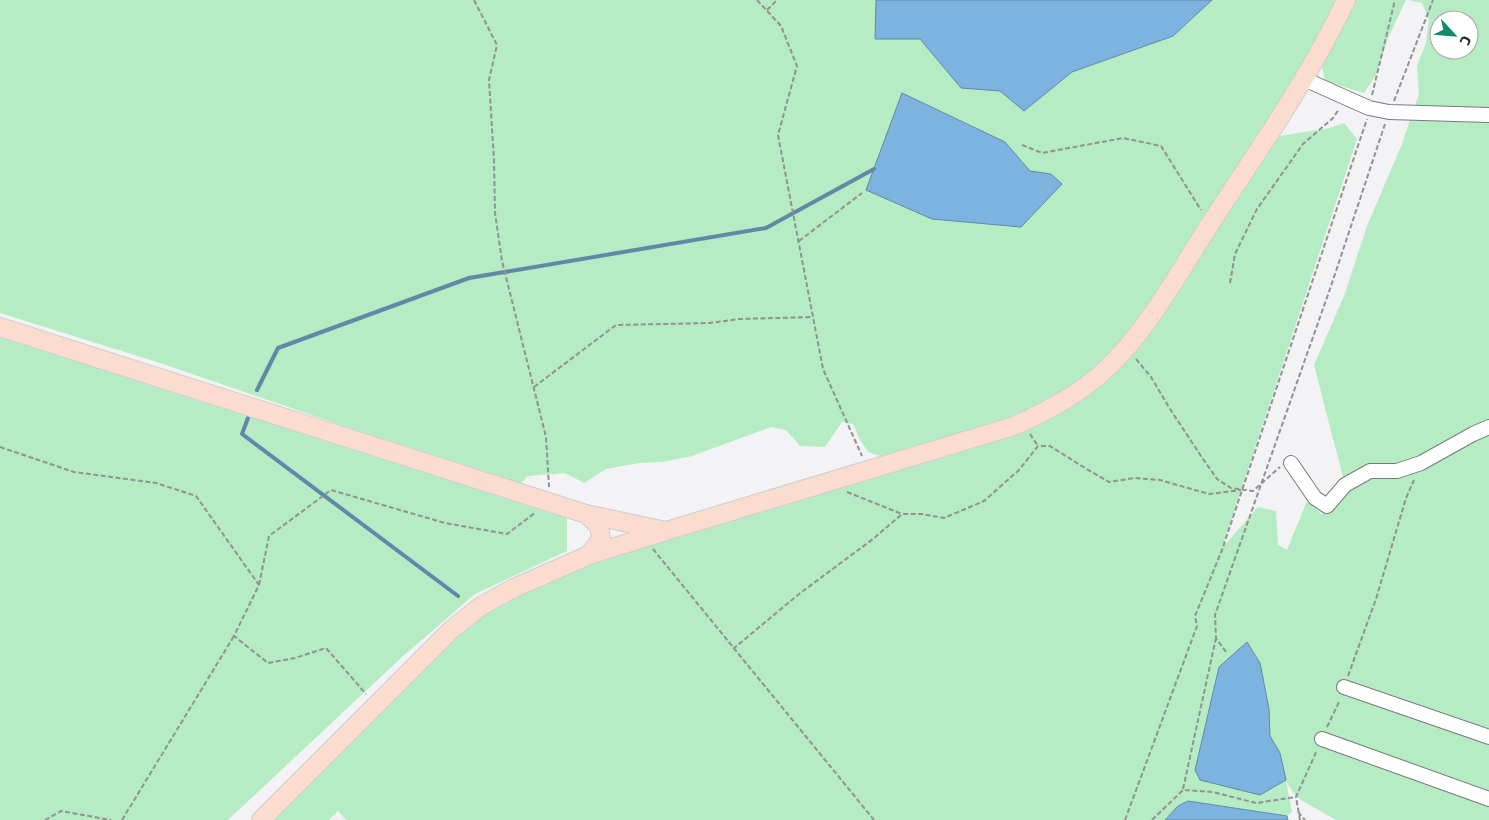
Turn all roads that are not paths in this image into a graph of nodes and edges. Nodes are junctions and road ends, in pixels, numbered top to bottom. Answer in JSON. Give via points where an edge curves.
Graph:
{"nodes":[{"id":1,"x":1346,"y":0,"type":"edge"},
{"id":2,"x":1304,"y":79,"type":"junction"},
{"id":3,"x":1489,"y":115,"type":"edge"},
{"id":4,"x":0,"y":326,"type":"edge"},
{"id":5,"x":1489,"y":427,"type":"edge"},
{"id":6,"x":1291,"y":463,"type":"road end"},
{"id":7,"x":586,"y":514,"type":"junction"},
{"id":8,"x":666,"y":531,"type":"junction"},
{"id":9,"x":590,"y":555,"type":"junction"},
{"id":10,"x":1344,"y":687,"type":"road end"},
{"id":11,"x":1488,"y":733,"type":"edge"},
{"id":12,"x":1322,"y":739,"type":"road end"},
{"id":13,"x":1489,"y":799,"type":"edge"},
{"id":14,"x":261,"y":820,"type":"edge"}],
"edges":[{"from":1,"to":2,"type":"main road"},
{"from":2,"to":3,"type":"lane","via":[[1369,108],[1389,112]]},
{"from":2,"to":8,"type":"main road","via":[[1154,312],[1106,370],[1084,388],[1046,412],[1014,426]]},
{"from":4,"to":7,"type":"main road"},
{"from":5,"to":6,"type":"lane","via":[[1421,464],[1398,471],[1370,471],[1345,485],[1327,506],[1315,498]]},
{"from":7,"to":8,"type":"main road"},
{"from":7,"to":9,"type":"main road","via":[[599,526],[601,539]]},
{"from":8,"to":9,"type":"main road"},
{"from":9,"to":14,"type":"main road","via":[[514,588],[481,606],[451,630]]},
{"from":10,"to":11,"type":"lane"},
{"from":12,"to":13,"type":"lane"}]}
